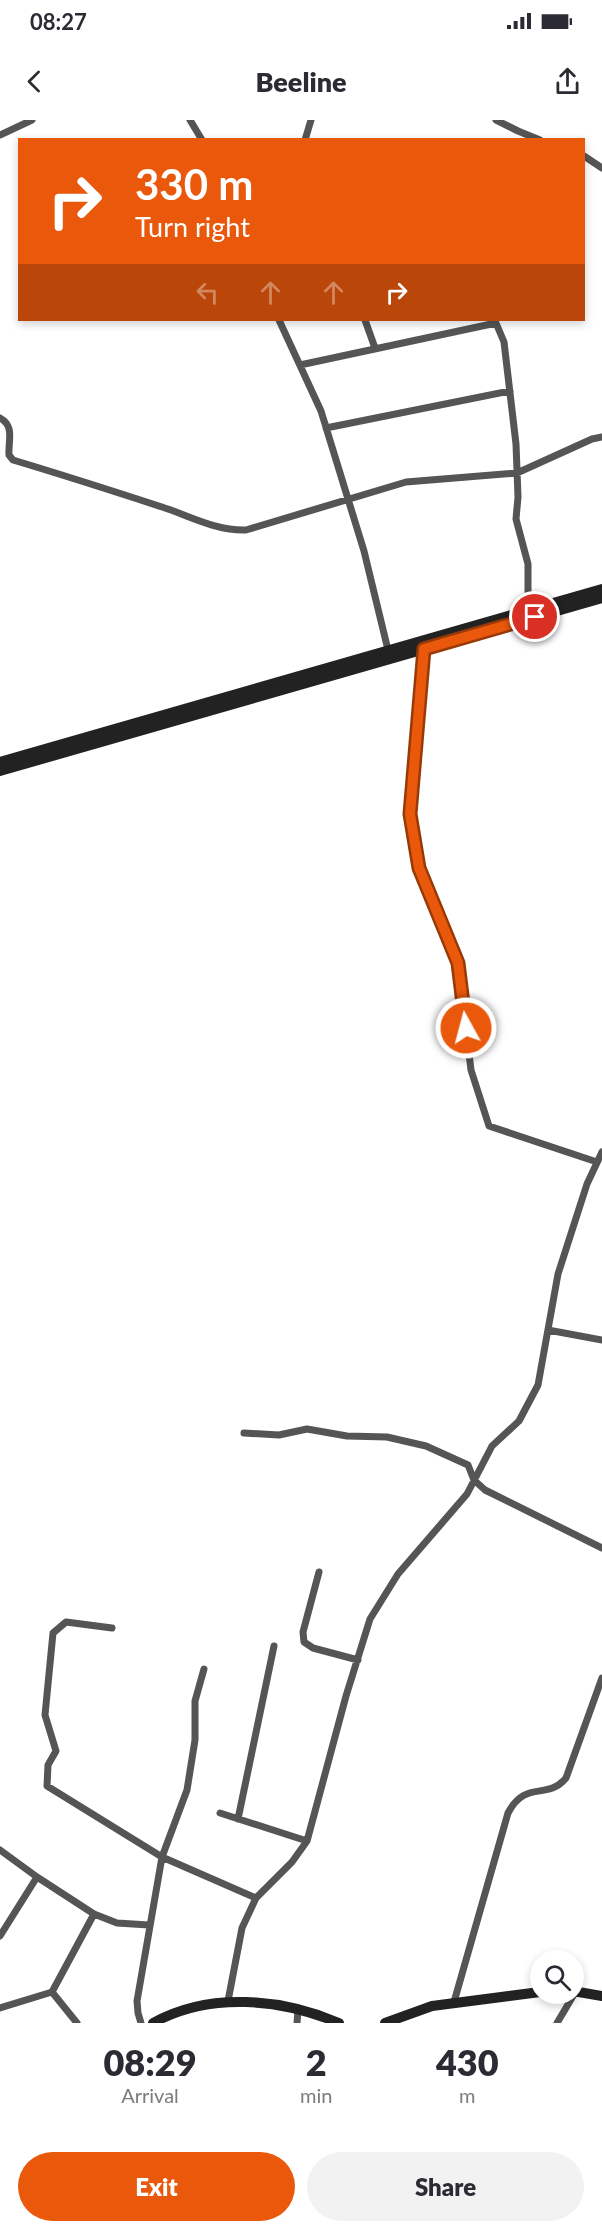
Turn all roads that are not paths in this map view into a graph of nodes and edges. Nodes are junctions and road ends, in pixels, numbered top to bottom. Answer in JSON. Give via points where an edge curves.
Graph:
{"nodes":[{"id":1,"x":32,"y":120,"type":"edge"},
{"id":2,"x":190,"y":120,"type":"edge"},
{"id":3,"x":311,"y":120,"type":"edge"},
{"id":4,"x":496,"y":120,"type":"edge"},
{"id":5,"x":0,"y":135,"type":"edge"},
{"id":6,"x":201,"y":138,"type":"edge"},
{"id":7,"x":306,"y":138,"type":"edge"},
{"id":8,"x":536,"y":138,"type":"edge"},
{"id":9,"x":585,"y":157,"type":"edge"},
{"id":10,"x":602,"y":168,"type":"edge"},
{"id":11,"x":279,"y":321,"type":"edge"},
{"id":12,"x":365,"y":321,"type":"edge"},
{"id":13,"x":496,"y":321,"type":"edge"},
{"id":14,"x":375,"y":348,"type":"junction"},
{"id":15,"x":300,"y":365,"type":"junction"},
{"id":16,"x":510,"y":391,"type":"junction"},
{"id":17,"x":0,"y":418,"type":"edge"},
{"id":18,"x":326,"y":428,"type":"junction"},
{"id":19,"x":602,"y":437,"type":"edge"},
{"id":20,"x":517,"y":473,"type":"junction"},
{"id":21,"x":347,"y":501,"type":"junction"},
{"id":22,"x":602,"y":589,"type":"edge"},
{"id":23,"x":602,"y":598,"type":"edge"},
{"id":24,"x":528,"y":610,"type":"junction"},
{"id":25,"x":424,"y":649,"type":"junction"},
{"id":26,"x":389,"y":655,"type":"junction"},
{"id":27,"x":0,"y":762,"type":"edge"},
{"id":28,"x":0,"y":771,"type":"edge"},
{"id":29,"x":602,"y":1152,"type":"edge"},
{"id":30,"x":597,"y":1162,"type":"junction"},
{"id":31,"x":548,"y":1330,"type":"junction"},
{"id":32,"x":602,"y":1340,"type":"edge"},
{"id":33,"x":244,"y":1433,"type":"dead end"},
{"id":34,"x":474,"y":1480,"type":"junction"},
{"id":35,"x":602,"y":1548,"type":"edge"},
{"id":36,"x":319,"y":1572,"type":"dead end"},
{"id":37,"x":112,"y":1628,"type":"dead end"},
{"id":38,"x":274,"y":1646,"type":"dead end"},
{"id":39,"x":358,"y":1660,"type":"junction"},
{"id":40,"x":204,"y":1669,"type":"dead end"},
{"id":41,"x":602,"y":1678,"type":"edge"},
{"id":42,"x":220,"y":1813,"type":"dead end"},
{"id":43,"x":238,"y":1819,"type":"junction"},
{"id":44,"x":307,"y":1841,"type":"junction"},
{"id":45,"x":0,"y":1850,"type":"edge"},
{"id":46,"x":162,"y":1857,"type":"junction"},
{"id":47,"x":37,"y":1877,"type":"junction"},
{"id":48,"x":256,"y":1898,"type":"junction"},
{"id":49,"x":94,"y":1914,"type":"junction"},
{"id":50,"x":149,"y":1925,"type":"junction"},
{"id":51,"x":0,"y":1936,"type":"edge"},
{"id":52,"x":52,"y":1992,"type":"junction"},
{"id":53,"x":530,"y":1993,"type":"edge"},
{"id":54,"x":584,"y":1993,"type":"edge"},
{"id":55,"x":602,"y":1996,"type":"edge"},
{"id":56,"x":228,"y":2001,"type":"junction"},
{"id":57,"x":453,"y":2002,"type":"junction"},
{"id":58,"x":567,"y":2004,"type":"edge"},
{"id":59,"x":0,"y":2008,"type":"edge"},
{"id":60,"x":298,"y":2010,"type":"junction"},
{"id":61,"x":77,"y":2023,"type":"edge"},
{"id":62,"x":141,"y":2023,"type":"edge"},
{"id":63,"x":153,"y":2023,"type":"edge"},
{"id":64,"x":297,"y":2023,"type":"edge"},
{"id":65,"x":339,"y":2023,"type":"edge"},
{"id":66,"x":385,"y":2023,"type":"edge"},
{"id":67,"x":557,"y":2023,"type":"edge"}],
"edges":[{"from":1,"to":5,"type":"street"},
{"from":2,"to":6,"type":"street"},
{"from":3,"to":7,"type":"street"},
{"from":4,"to":8,"type":"street"},
{"from":9,"to":10,"type":"street"},
{"from":11,"to":15,"type":"street"},
{"from":12,"to":14,"type":"street"},
{"from":13,"to":14,"type":"street"},
{"from":13,"to":16,"type":"street","via":[[504,342]]},
{"from":14,"to":15,"type":"street"},
{"from":15,"to":18,"type":"street"},
{"from":16,"to":18,"type":"street"},
{"from":16,"to":20,"type":"street"},
{"from":17,"to":21,"type":"street","via":[[11,432],[9,455],[13,460],[234,531]]},
{"from":18,"to":21,"type":"street"},
{"from":19,"to":20,"type":"street"},
{"from":20,"to":21,"type":"street","via":[[406,482]]},
{"from":20,"to":24,"type":"street","via":[[516,519],[528,564]]},
{"from":21,"to":26,"type":"street","via":[[364,550]]},
{"from":22,"to":24,"type":"street"},
{"from":23,"to":25,"type":"street"},
{"from":24,"to":26,"type":"street"},
{"from":25,"to":26,"type":"street"},
{"from":25,"to":30,"type":"street","via":[[410,814],[419,868],[458,963],[471,1070],[489,1125]]},
{"from":26,"to":27,"type":"street"},
{"from":26,"to":28,"type":"street"},
{"from":29,"to":30,"type":"street"},
{"from":30,"to":31,"type":"street","via":[[558,1274]]},
{"from":31,"to":32,"type":"street"},
{"from":31,"to":34,"type":"street","via":[[538,1384],[519,1421],[492,1446]]},
{"from":33,"to":34,"type":"street","via":[[279,1435],[307,1429],[387,1437],[426,1446],[468,1465]]},
{"from":34,"to":35,"type":"street","via":[[504,1501]]},
{"from":34,"to":39,"type":"street","via":[[467,1494],[398,1574],[370,1619]]},
{"from":36,"to":39,"type":"street","via":[[303,1632],[304,1642]]},
{"from":37,"to":46,"type":"street","via":[[66,1622],[53,1632],[45,1715],[56,1751],[48,1766],[47,1786]]},
{"from":38,"to":43,"type":"street"},
{"from":39,"to":44,"type":"street"},
{"from":40,"to":46,"type":"street","via":[[195,1701],[195,1740],[187,1790]]},
{"from":41,"to":57,"type":"street","via":[[566,1778],[556,1787],[524,1794],[508,1813]]},
{"from":42,"to":43,"type":"street"},
{"from":43,"to":44,"type":"street"},
{"from":44,"to":48,"type":"street"},
{"from":45,"to":47,"type":"street"},
{"from":46,"to":48,"type":"street"},
{"from":46,"to":50,"type":"street"},
{"from":47,"to":49,"type":"street"},
{"from":47,"to":51,"type":"street"},
{"from":48,"to":56,"type":"street","via":[[242,1928]]},
{"from":49,"to":50,"type":"street","via":[[117,1923]]},
{"from":49,"to":52,"type":"street"},
{"from":50,"to":62,"type":"street","via":[[137,2001]]},
{"from":52,"to":59,"type":"street"},
{"from":52,"to":61,"type":"street"},
{"from":53,"to":57,"type":"street"},
{"from":54,"to":55,"type":"street"},
{"from":56,"to":60,"type":"street"},
{"from":56,"to":63,"type":"street","via":[[189,2009]]},
{"from":57,"to":66,"type":"street"},
{"from":58,"to":67,"type":"street"},
{"from":60,"to":64,"type":"street"},
{"from":60,"to":65,"type":"street"}]}
